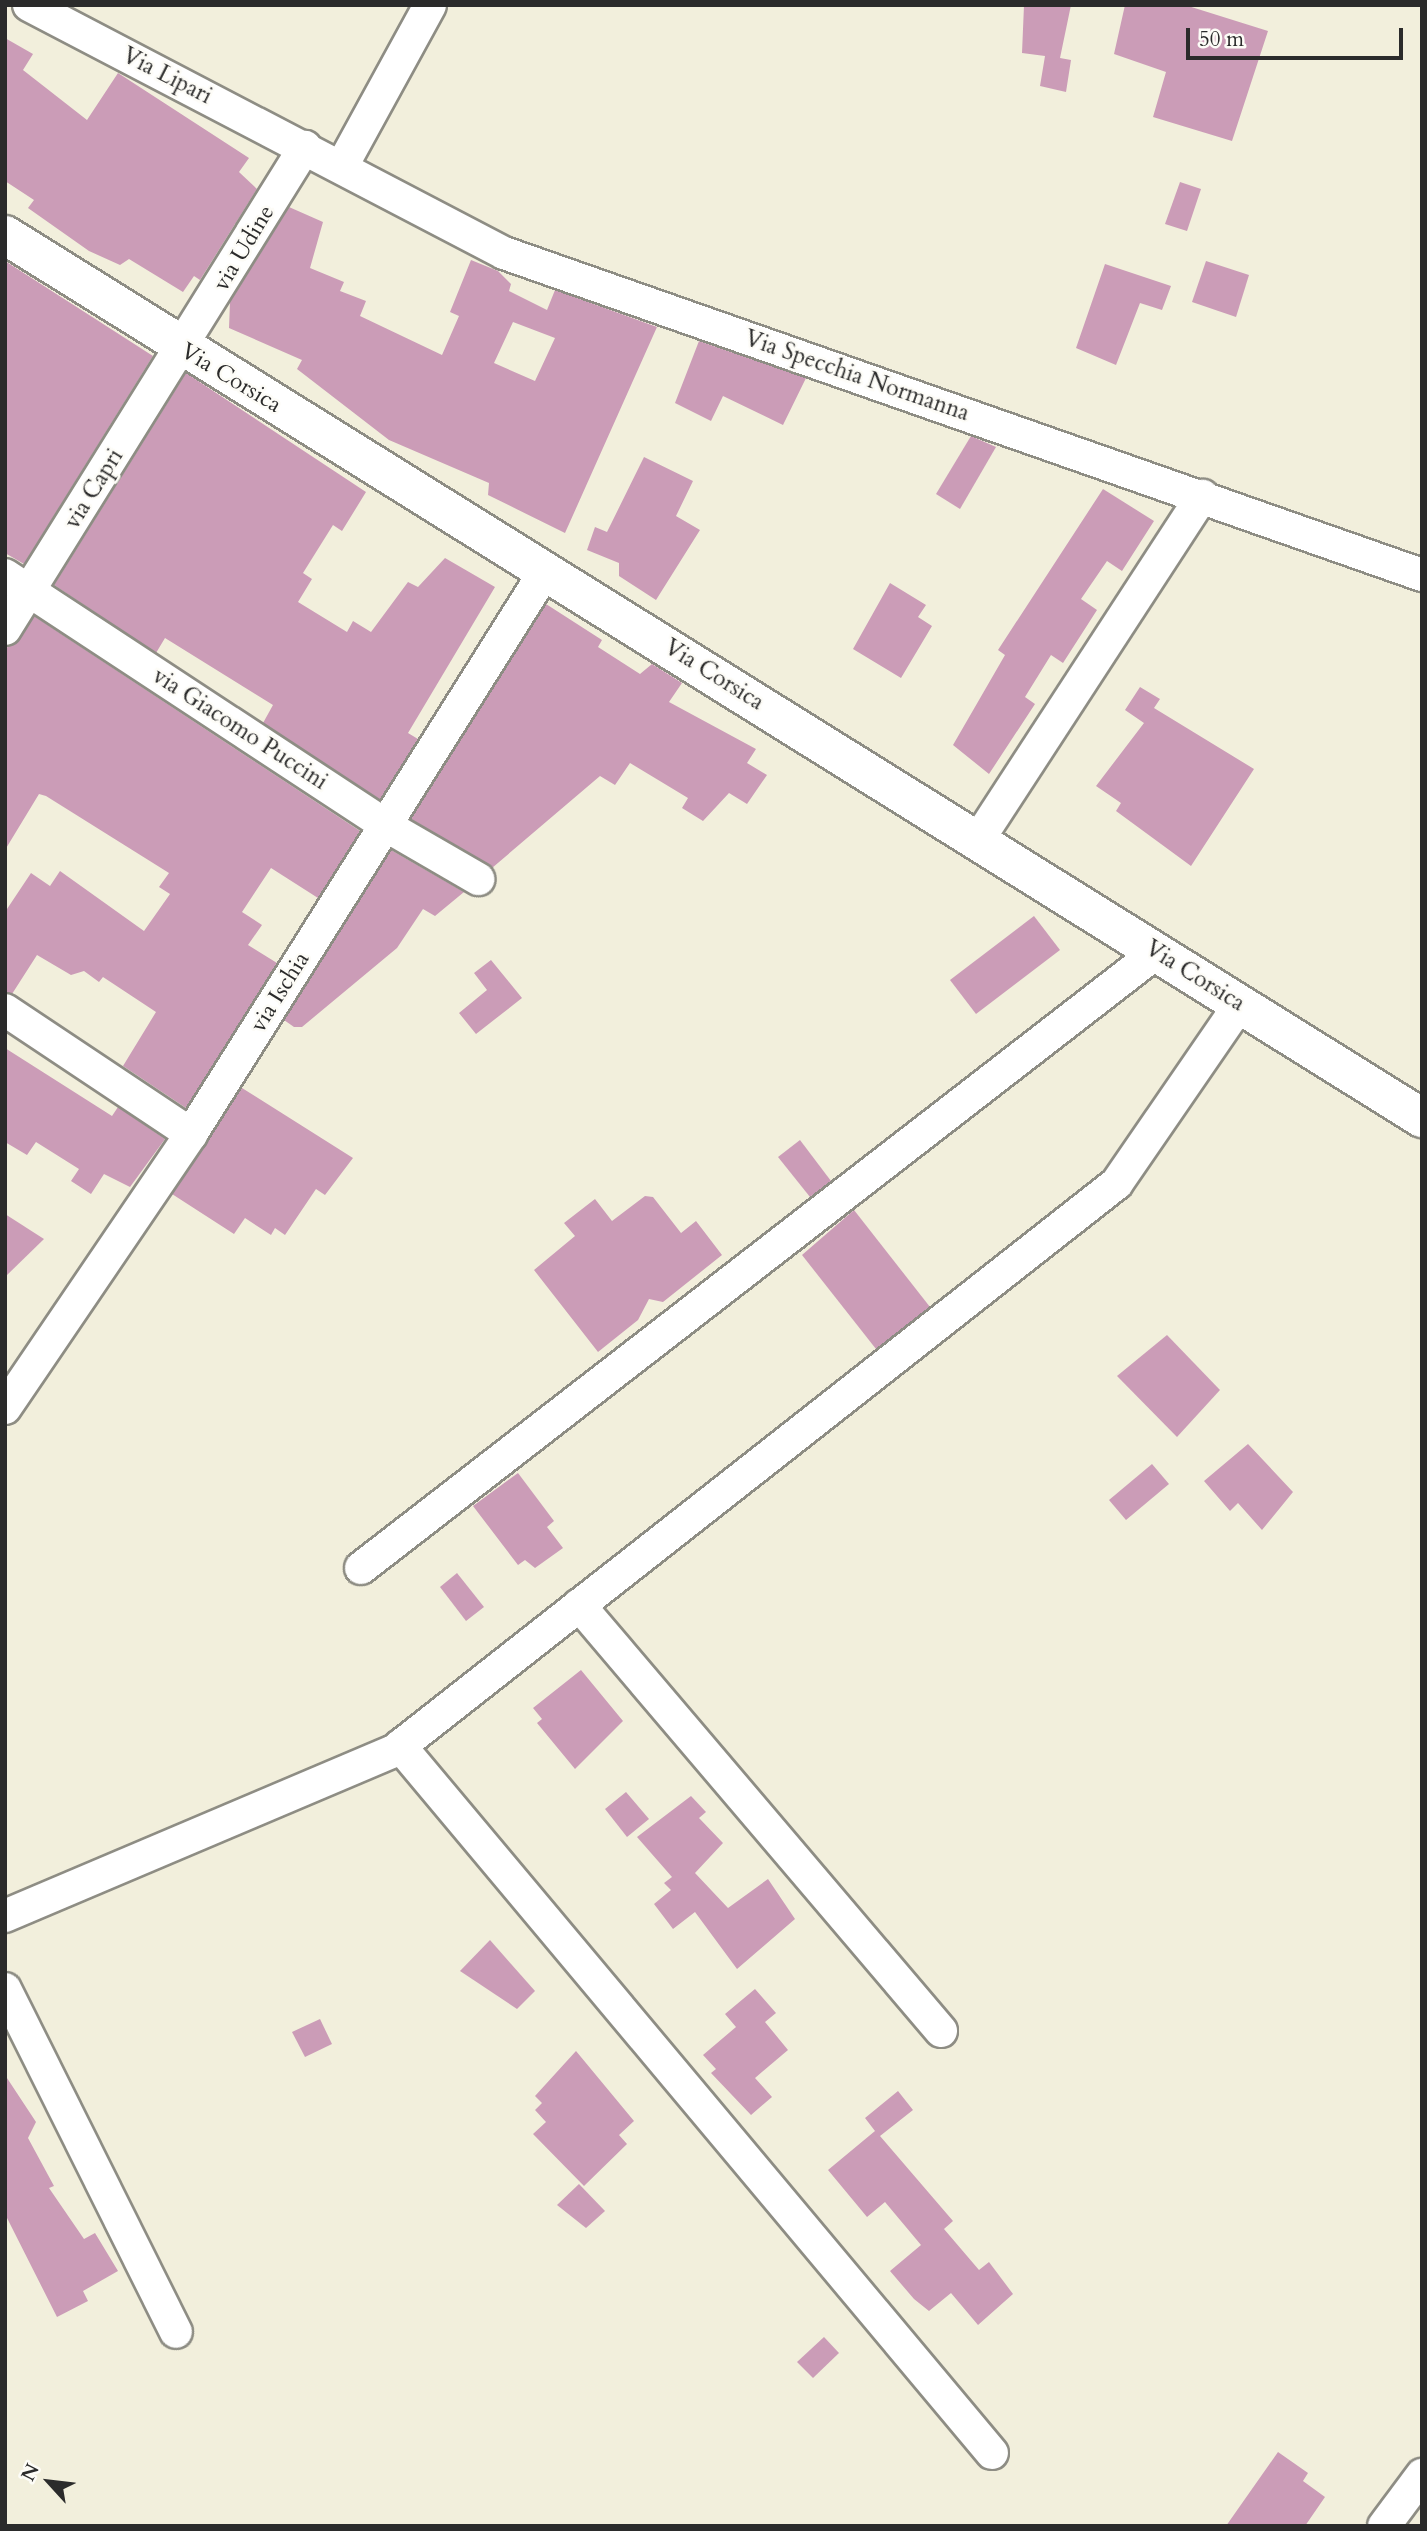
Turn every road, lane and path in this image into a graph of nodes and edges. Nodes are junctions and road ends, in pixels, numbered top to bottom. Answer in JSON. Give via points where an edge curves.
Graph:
{"nodes":[{"id":1,"x":29,"y":5,"type":"edge"},
{"id":2,"x":430,"y":5,"type":"edge"},
{"id":3,"x":305,"y":147,"type":"junction"},
{"id":4,"x":342,"y":166,"type":"junction"},
{"id":5,"x":5,"y":235,"type":"edge"},
{"id":6,"x":184,"y":349,"type":"junction"},
{"id":7,"x":1202,"y":496,"type":"junction"},
{"id":8,"x":545,"y":570,"type":"junction"},
{"id":9,"x":1422,"y":575,"type":"edge"},
{"id":10,"x":18,"y":583,"type":"edge"},
{"id":11,"x":5,"y":629,"type":"edge"},
{"id":12,"x":385,"y":825,"type":"junction"},
{"id":13,"x":978,"y":840,"type":"junction"},
{"id":14,"x":478,"y":878,"type":"dead end"},
{"id":15,"x":1157,"y":952,"type":"junction"},
{"id":16,"x":1240,"y":1004,"type":"junction"},
{"id":17,"x":5,"y":1010,"type":"edge"},
{"id":18,"x":1422,"y":1118,"type":"edge"},
{"id":19,"x":191,"y":1134,"type":"junction"},
{"id":20,"x":5,"y":1408,"type":"edge"},
{"id":21,"x":361,"y":1568,"type":"dead end"},
{"id":22,"x":579,"y":1605,"type":"junction"},
{"id":23,"x":400,"y":1745,"type":"junction"},
{"id":24,"x":5,"y":1916,"type":"edge"},
{"id":25,"x":5,"y":1989,"type":"edge"},
{"id":26,"x":941,"y":2031,"type":"dead end"},
{"id":27,"x":176,"y":2332,"type":"dead end"},
{"id":28,"x":992,"y":2454,"type":"dead end"},
{"id":29,"x":1422,"y":2475,"type":"edge"},
{"id":30,"x":1384,"y":2526,"type":"edge"}],
"edges":[{"from":1,"to":3,"type":"street","name":"Via Lipari"},
{"from":2,"to":4,"type":"street"},
{"from":3,"to":4,"type":"street","name":"Via Specchia Normanna"},
{"from":3,"to":6,"type":"street","name":"via Udine"},
{"from":4,"to":7,"type":"street","name":"Via Specchia Normanna","via":[[504,253]]},
{"from":5,"to":6,"type":"main road","name":"Via Corsica"},
{"from":6,"to":8,"type":"main road","name":"Via Corsica"},
{"from":6,"to":10,"type":"street","name":"via Capri"},
{"from":7,"to":9,"type":"street","name":"Via Specchia Normanna"},
{"from":7,"to":13,"type":"street"},
{"from":8,"to":12,"type":"street","name":"via Ischia"},
{"from":8,"to":13,"type":"main road","name":"Via Corsica"},
{"from":10,"to":11,"type":"street","name":"via Capri"},
{"from":10,"to":12,"type":"street","name":"via Giacomo Puccini"},
{"from":12,"to":14,"type":"street","name":"via Giacomo Puccini"},
{"from":12,"to":19,"type":"street","name":"via Ischia"},
{"from":13,"to":15,"type":"main road","name":"Via Corsica"},
{"from":15,"to":16,"type":"main road","name":"Via Corsica"},
{"from":15,"to":21,"type":"street"},
{"from":16,"to":18,"type":"main road","name":"Via Corsica"},
{"from":16,"to":22,"type":"street","via":[[1117,1183]]},
{"from":17,"to":19,"type":"street"},
{"from":19,"to":20,"type":"street","name":"via Ischia"},
{"from":22,"to":23,"type":"street"},
{"from":22,"to":26,"type":"street"},
{"from":23,"to":24,"type":"street"},
{"from":23,"to":28,"type":"street"},
{"from":25,"to":27,"type":"street"},
{"from":29,"to":30,"type":"street"}]}
